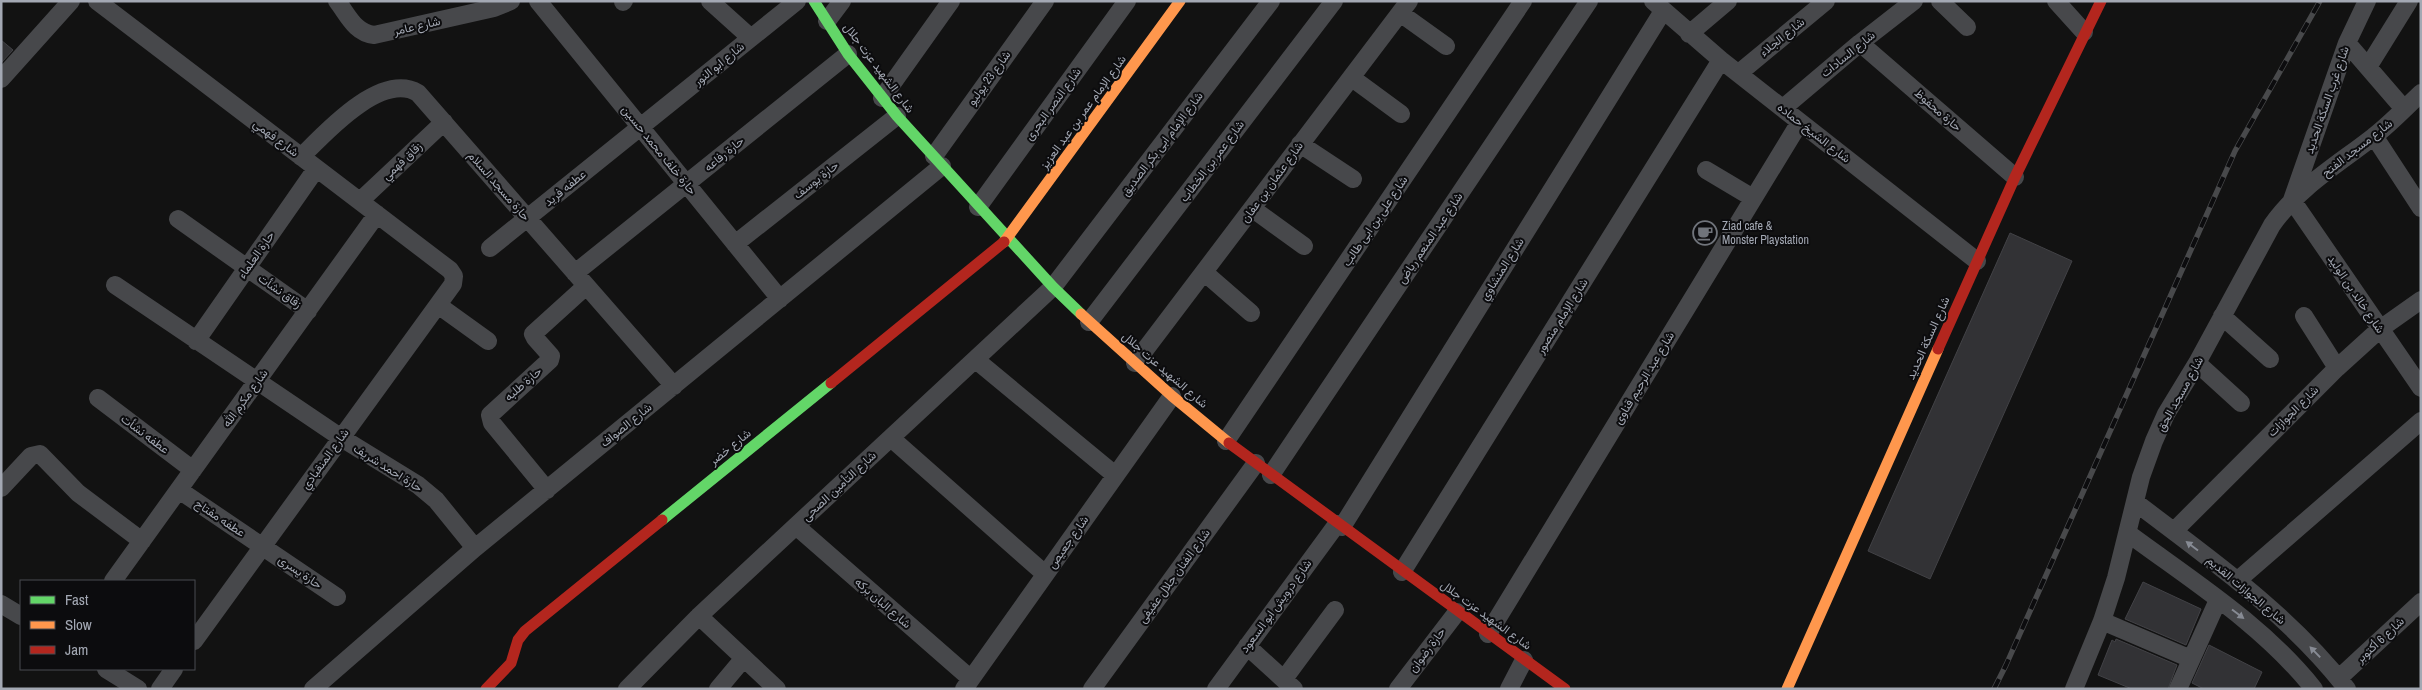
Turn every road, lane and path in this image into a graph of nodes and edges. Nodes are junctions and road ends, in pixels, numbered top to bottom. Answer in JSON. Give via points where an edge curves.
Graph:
{"nodes":[{"id":1,"x":71,"y":1,"type":"edge"},
{"id":2,"x":97,"y":1,"type":"edge"},
{"id":3,"x":337,"y":1,"type":"edge"},
{"id":4,"x":511,"y":1,"type":"edge"},
{"id":5,"x":538,"y":1,"type":"edge"},
{"id":6,"x":710,"y":1,"type":"edge"},
{"id":7,"x":797,"y":1,"type":"edge"},
{"id":8,"x":814,"y":1,"type":"edge"},
{"id":9,"x":842,"y":1,"type":"edge"},
{"id":10,"x":950,"y":1,"type":"edge"},
{"id":11,"x":1045,"y":1,"type":"edge"},
{"id":12,"x":1127,"y":1,"type":"edge"},
{"id":13,"x":1180,"y":1,"type":"edge"},
{"id":14,"x":1271,"y":1,"type":"edge"},
{"id":15,"x":1334,"y":1,"type":"edge"},
{"id":16,"x":1523,"y":1,"type":"edge"},
{"id":17,"x":1589,"y":1,"type":"edge"},
{"id":18,"x":1728,"y":1,"type":"edge"},
{"id":19,"x":1826,"y":1,"type":"edge"},
{"id":20,"x":1914,"y":1,"type":"edge"},
{"id":21,"x":1940,"y":1,"type":"edge"},
{"id":22,"x":2056,"y":1,"type":"edge"},
{"id":23,"x":2101,"y":1,"type":"edge"},
{"id":24,"x":2367,"y":1,"type":"edge"},
{"id":25,"x":2409,"y":1,"type":"edge"},
{"id":26,"x":1658,"y":6,"type":"edge"},
{"id":27,"x":1404,"y":7,"type":"edge"},
{"id":28,"x":827,"y":21,"type":"junction"},
{"id":29,"x":1967,"y":27,"type":"dead end"},
{"id":30,"x":2084,"y":32,"type":"junction"},
{"id":31,"x":1689,"y":34,"type":"junction"},
{"id":32,"x":751,"y":38,"type":"junction"},
{"id":33,"x":1860,"y":43,"type":"junction"},
{"id":34,"x":2347,"y":43,"type":"junction"},
{"id":35,"x":1446,"y":46,"type":"dead end"},
{"id":36,"x":848,"y":54,"type":"junction"},
{"id":37,"x":1721,"y":60,"type":"junction"},
{"id":38,"x":2368,"y":67,"type":"junction"},
{"id":39,"x":1739,"y":73,"type":"junction"},
{"id":40,"x":1352,"y":78,"type":"junction"},
{"id":41,"x":1,"y":79,"type":"edge"},
{"id":42,"x":2421,"y":93,"type":"edge"},
{"id":43,"x":882,"y":98,"type":"junction"},
{"id":44,"x":1783,"y":108,"type":"junction"},
{"id":45,"x":2404,"y":109,"type":"junction"},
{"id":46,"x":1400,"y":114,"type":"dead end"},
{"id":47,"x":897,"y":116,"type":"junction"},
{"id":48,"x":444,"y":122,"type":"junction"},
{"id":49,"x":1800,"y":122,"type":"junction"},
{"id":50,"x":640,"y":127,"type":"junction"},
{"id":51,"x":2374,"y":136,"type":"junction"},
{"id":52,"x":1300,"y":144,"type":"junction"},
{"id":53,"x":301,"y":156,"type":"junction"},
{"id":54,"x":938,"y":161,"type":"junction"},
{"id":55,"x":316,"y":169,"type":"junction"},
{"id":56,"x":1706,"y":170,"type":"dead end"},
{"id":57,"x":2015,"y":177,"type":"junction"},
{"id":58,"x":1353,"y":179,"type":"dead end"},
{"id":59,"x":686,"y":184,"type":"junction"},
{"id":60,"x":1753,"y":198,"type":"junction"},
{"id":61,"x":2292,"y":200,"type":"junction"},
{"id":62,"x":360,"y":201,"type":"junction"},
{"id":63,"x":2420,"y":206,"type":"edge"},
{"id":64,"x":978,"y":207,"type":"junction"},
{"id":65,"x":1253,"y":209,"type":"junction"},
{"id":66,"x":377,"y":214,"type":"junction"},
{"id":67,"x":527,"y":218,"type":"junction"},
{"id":68,"x":178,"y":219,"type":"dead end"},
{"id":69,"x":1008,"y":239,"type":"junction"},
{"id":70,"x":735,"y":244,"type":"junction"},
{"id":71,"x":1304,"y":246,"type":"dead end"},
{"id":72,"x":490,"y":248,"type":"dead end"},
{"id":73,"x":1978,"y":261,"type":"junction"},
{"id":74,"x":247,"y":268,"type":"junction"},
{"id":75,"x":1205,"y":272,"type":"junction"},
{"id":76,"x":454,"y":276,"type":"joint"},
{"id":77,"x":581,"y":279,"type":"junction"},
{"id":78,"x":115,"y":285,"type":"dead end"},
{"id":79,"x":1053,"y":287,"type":"junction"},
{"id":80,"x":780,"y":299,"type":"junction"},
{"id":81,"x":2421,"y":300,"type":"edge"},
{"id":82,"x":438,"y":304,"type":"junction"},
{"id":83,"x":308,"y":311,"type":"junction"},
{"id":84,"x":1251,"y":313,"type":"dead end"},
{"id":85,"x":2222,"y":316,"type":"junction"},
{"id":86,"x":2304,"y":316,"type":"dead end"},
{"id":87,"x":1089,"y":322,"type":"junction"},
{"id":88,"x":2380,"y":329,"type":"junction"},
{"id":89,"x":196,"y":341,"type":"junction"},
{"id":90,"x":488,"y":341,"type":"dead end"},
{"id":91,"x":2270,"y":359,"type":"dead end"},
{"id":92,"x":976,"y":360,"type":"junction"},
{"id":93,"x":1135,"y":363,"type":"junction"},
{"id":94,"x":2197,"y":363,"type":"junction"},
{"id":95,"x":2337,"y":368,"type":"junction"},
{"id":96,"x":256,"y":382,"type":"junction"},
{"id":97,"x":674,"y":386,"type":"junction"},
{"id":98,"x":2421,"y":388,"type":"edge"},
{"id":99,"x":1172,"y":396,"type":"junction"},
{"id":100,"x":98,"y":398,"type":"dead end"},
{"id":101,"x":2241,"y":403,"type":"dead end"},
{"id":102,"x":2421,"y":421,"type":"edge"},
{"id":103,"x":340,"y":437,"type":"junction"},
{"id":104,"x":891,"y":438,"type":"junction"},
{"id":105,"x":1226,"y":441,"type":"junction"},
{"id":106,"x":1256,"y":463,"type":"junction"},
{"id":107,"x":193,"y":470,"type":"junction"},
{"id":108,"x":1115,"y":475,"type":"junction"},
{"id":109,"x":1271,"y":475,"type":"junction"},
{"id":110,"x":1,"y":488,"type":"edge"},
{"id":111,"x":179,"y":490,"type":"junction"},
{"id":112,"x":547,"y":490,"type":"junction"},
{"id":113,"x":2135,"y":502,"type":"junction"},
{"id":114,"x":1339,"y":525,"type":"junction"},
{"id":115,"x":796,"y":526,"type":"junction"},
{"id":116,"x":2174,"y":531,"type":"junction"},
{"id":117,"x":2129,"y":534,"type":"junction"},
{"id":118,"x":142,"y":541,"type":"junction"},
{"id":119,"x":262,"y":546,"type":"junction"},
{"id":120,"x":475,"y":548,"type":"junction"},
{"id":121,"x":1402,"y":572,"type":"junction"},
{"id":122,"x":1045,"y":574,"type":"junction"},
{"id":123,"x":114,"y":580,"type":"edge"},
{"id":124,"x":2238,"y":580,"type":"junction"},
{"id":125,"x":338,"y":597,"type":"dead end"},
{"id":126,"x":2218,"y":600,"type":"junction"},
{"id":127,"x":2421,"y":602,"type":"edge"},
{"id":128,"x":1,"y":604,"type":"edge"},
{"id":129,"x":1335,"y":610,"type":"dead end"},
{"id":130,"x":1457,"y":612,"type":"junction"},
{"id":131,"x":20,"y":615,"type":"edge"},
{"id":132,"x":699,"y":616,"type":"junction"},
{"id":133,"x":2102,"y":621,"type":"junction"},
{"id":134,"x":1488,"y":634,"type":"junction"},
{"id":135,"x":195,"y":640,"type":"edge"},
{"id":136,"x":1247,"y":646,"type":"junction"},
{"id":137,"x":744,"y":658,"type":"junction"},
{"id":138,"x":2191,"y":659,"type":"junction"},
{"id":139,"x":1524,"y":660,"type":"junction"},
{"id":140,"x":108,"y":670,"type":"edge"},
{"id":141,"x":173,"y":670,"type":"edge"},
{"id":142,"x":2343,"y":683,"type":"edge"},
{"id":143,"x":967,"y":684,"type":"edge"},
{"id":144,"x":1289,"y":684,"type":"edge"},
{"id":145,"x":138,"y":689,"type":"edge"},
{"id":146,"x":160,"y":689,"type":"edge"},
{"id":147,"x":313,"y":689,"type":"edge"},
{"id":148,"x":486,"y":689,"type":"edge"},
{"id":149,"x":627,"y":689,"type":"edge"},
{"id":150,"x":718,"y":689,"type":"edge"},
{"id":151,"x":776,"y":689,"type":"edge"},
{"id":152,"x":1092,"y":689,"type":"edge"},
{"id":153,"x":1216,"y":689,"type":"edge"},
{"id":154,"x":1398,"y":689,"type":"edge"},
{"id":155,"x":1509,"y":689,"type":"edge"},
{"id":156,"x":1565,"y":689,"type":"edge"},
{"id":157,"x":1787,"y":689,"type":"edge"},
{"id":158,"x":2074,"y":689,"type":"edge"},
{"id":159,"x":2178,"y":689,"type":"edge"},
{"id":160,"x":2314,"y":689,"type":"edge"}],
"edges":[{"from":1,"to":41,"type":"street"},
{"from":2,"to":53,"type":"street","name":"شارع فهمي"},
{"from":3,"to":4,"type":"street","name":"شارع عامر","via":[[356,28],[374,35],[494,8]]},
{"from":5,"to":50,"type":"street","name":"حارة خلف محمد حسين"},
{"from":6,"to":32,"type":"street"},
{"from":7,"to":32,"type":"street","name":"شارع ابو النور"},
{"from":8,"to":28,"type":"street","name":"شارع الشهيد عزت جلال"},
{"from":9,"to":28,"type":"street"},
{"from":10,"to":43,"type":"street"},
{"from":11,"to":54,"type":"street","name":"شارع 23 يوليو"},
{"from":12,"to":64,"type":"street","name":"شارع النصر البحرى"},
{"from":13,"to":69,"type":"street","name":"شارع الإمام عمر بن عبد العزيز"},
{"from":14,"to":79,"type":"street","name":"شارع الإمام ابى بكر الصديق"},
{"from":15,"to":87,"type":"street","name":"شارع عمر بن الخطاب"},
{"from":16,"to":105,"type":"street","name":"شارع على بن ابى طالب"},
{"from":17,"to":109,"type":"street","name":"شارع عبد المنعم رياض"},
{"from":18,"to":31,"type":"street"},
{"from":19,"to":39,"type":"street","name":"شارع الجلاء"},
{"from":20,"to":33,"type":"street","name":"شارع السادات"},
{"from":21,"to":29,"type":"street"},
{"from":22,"to":30,"type":"street"},
{"from":23,"to":30,"type":"street","name":"شارع السكة الحديد"},
{"from":24,"to":34,"type":"street","name":"شارع غرب السكة الحديد"},
{"from":25,"to":38,"type":"street"},
{"from":26,"to":31,"type":"street","name":"شارع الشيخ حماده"},
{"from":26,"to":114,"type":"street","name":"شارع المنشاوي"},
{"from":27,"to":35,"type":"street"},
{"from":27,"to":40,"type":"street","name":"شارع عثمان بن عفان"},
{"from":28,"to":36,"type":"street","name":"شارع الشهيد عزت جلال"},
{"from":30,"to":57,"type":"street","name":"شارع السكة الحديد"},
{"from":31,"to":37,"type":"street","name":"شارع الشيخ حماده"},
{"from":32,"to":50,"type":"street","name":"شارع ابو النور"},
{"from":33,"to":44,"type":"street","name":"شارع السادات"},
{"from":33,"to":57,"type":"street","name":"حارة محفوظ"},
{"from":34,"to":38,"type":"street"},
{"from":34,"to":61,"type":"street","name":"شارع غرب السكة الحديد"},
{"from":36,"to":43,"type":"street","name":"شارع الشهيد عزت جلال"},
{"from":36,"to":59,"type":"street","name":"حارة رفاعه"},
{"from":37,"to":39,"type":"street","name":"شارع الشيخ حماده"},
{"from":37,"to":121,"type":"street","name":"شارع الإمام منصور"},
{"from":38,"to":45,"type":"street"},
{"from":39,"to":44,"type":"street","name":"شارع الشيخ حماده"},
{"from":40,"to":46,"type":"street"},
{"from":40,"to":52,"type":"street","name":"شارع عثمان بن عفان"},
{"from":42,"to":45,"type":"street","name":"شارع مسجد الفتح"},
{"from":43,"to":47,"type":"street","name":"شارع الشهيد عزت جلال"},
{"from":44,"to":49,"type":"street","name":"شارع الشيخ حماده"},
{"from":45,"to":51,"type":"street","name":"شارع مسجد الفتح"},
{"from":47,"to":54,"type":"street","name":"شارع الشهيد عزت جلال"},
{"from":47,"to":70,"type":"street","name":"حارة يوسف"},
{"from":48,"to":53,"type":"street","name":"حارة مسجد السلام","via":[[418,93],[396,87],[355,107]]},
{"from":48,"to":62,"type":"street","name":"زقاق فهمي"},
{"from":48,"to":67,"type":"street","name":"حارة مسجد السلام"},
{"from":49,"to":60,"type":"street","name":"شارع عبد الرحيم قناوى"},
{"from":49,"to":73,"type":"street","name":"شارع الشيخ حماده"},
{"from":50,"to":59,"type":"street","name":"حارة خلف محمد حسين"},
{"from":50,"to":67,"type":"street","name":"عطفه فريد"},
{"from":51,"to":61,"type":"street","name":"شارع مسجد الفتح"},
{"from":51,"to":63,"type":"street"},
{"from":52,"to":58,"type":"street"},
{"from":52,"to":65,"type":"street","name":"شارع عثمان بن عفان"},
{"from":53,"to":55,"type":"street","name":"شارع فهمي"},
{"from":54,"to":64,"type":"street","name":"شارع الشهيد عزت جلال"},
{"from":54,"to":80,"type":"street","name":"شارع الصواف"},
{"from":55,"to":62,"type":"street","name":"شارع فهمي"},
{"from":55,"to":74,"type":"street","name":"حارة العلماء"},
{"from":56,"to":60,"type":"street"},
{"from":57,"to":73,"type":"street","name":"شارع السكة الحديد"},
{"from":59,"to":70,"type":"street","name":"حارة خلف محمد حسين"},
{"from":59,"to":77,"type":"street","name":"حارة رفاعه"},
{"from":60,"to":134,"type":"street","name":"شارع عبد الرحيم قناوى"},
{"from":61,"to":85,"type":"street","name":"شارع مسجد الحق","via":[[2272,225]]},
{"from":61,"to":88,"type":"street","name":"شارع خالد بن الوليد"},
{"from":62,"to":66,"type":"street","name":"شارع فهمي"},
{"from":64,"to":69,"type":"street","name":"شارع الشهيد عزت جلال"},
{"from":65,"to":71,"type":"street"},
{"from":65,"to":75,"type":"street","name":"شارع عثمان بن عفان"},
{"from":66,"to":76,"type":"street","name":"شارع فهمي"},
{"from":66,"to":83,"type":"street","name":"شارع مكرم الله"},
{"from":67,"to":72,"type":"street","name":"عطفه فريد"},
{"from":67,"to":77,"type":"street","name":"حارة مسجد السلام"},
{"from":68,"to":74,"type":"street","name":"زقاق نشأت"},
{"from":69,"to":79,"type":"street","name":"شارع الشهيد عزت جلال"},
{"from":69,"to":148,"type":"street","name":"شارع خضر","via":[[525,631],[518,640],[511,663]]},
{"from":70,"to":80,"type":"street","name":"حارة خلف محمد حسين"},
{"from":73,"to":157,"type":"street","name":"شارع السكة الحديد"},
{"from":74,"to":83,"type":"street","name":"زقاق نشأت"},
{"from":74,"to":89,"type":"street","name":"حارة العلماء"},
{"from":75,"to":84,"type":"street"},
{"from":75,"to":93,"type":"street","name":"شارع عثمان بن عفان"},
{"from":76,"to":82,"type":"street","name":"شارع المنقبادي","via":[[453,284]]},
{"from":77,"to":97,"type":"street","name":"حارة مسجد السلام"},
{"from":77,"to":112,"type":"street","name":"حارة طلبه","via":[[533,334],[551,356],[550,360],[490,415],[492,423]]},
{"from":78,"to":89,"type":"street","name":"حارة احمد شريف"},
{"from":79,"to":87,"type":"street","name":"شارع الشهيد عزت جلال"},
{"from":79,"to":92,"type":"street","name":"شارع التأمين الصحى"},
{"from":80,"to":97,"type":"street","name":"شارع الصواف"},
{"from":81,"to":88,"type":"street","name":"شارع الجوازات"},
{"from":82,"to":90,"type":"street"},
{"from":82,"to":103,"type":"street","name":"شارع المنقبادي"},
{"from":83,"to":96,"type":"street","name":"شارع مكرم الله"},
{"from":85,"to":91,"type":"street"},
{"from":85,"to":94,"type":"street","name":"شارع مسجد الحق"},
{"from":86,"to":95,"type":"street"},
{"from":87,"to":93,"type":"street","name":"شارع الشهيد عزت جلال"},
{"from":88,"to":95,"type":"street","name":"شارع الجوازات"},
{"from":88,"to":98,"type":"street","name":"شارع خالد بن الوليد"},
{"from":89,"to":96,"type":"street","name":"حارة احمد شريف"},
{"from":92,"to":104,"type":"street","name":"شارع التأمين الصحى"},
{"from":92,"to":108,"type":"street"},
{"from":93,"to":99,"type":"street","name":"شارع الشهيد عزت جلال"},
{"from":94,"to":101,"type":"street"},
{"from":94,"to":113,"type":"street","name":"شارع مسجد الحق","via":[[2166,414],[2141,476]]},
{"from":95,"to":116,"type":"street","name":"شارع الجوازات"},
{"from":96,"to":103,"type":"street","name":"حارة احمد شريف"},
{"from":96,"to":107,"type":"street","name":"شارع مكرم الله"},
{"from":97,"to":112,"type":"street","name":"شارع الصواف"},
{"from":99,"to":105,"type":"street","name":"شارع الشهيد عزت جلال"},
{"from":99,"to":108,"type":"street","name":"شارع جعيص"},
{"from":100,"to":107,"type":"street","name":"عطفه نشأت"},
{"from":102,"to":124,"type":"street"},
{"from":103,"to":119,"type":"street","name":"شارع المنقبادي"},
{"from":103,"to":120,"type":"street","name":"حارة احمد شريف","via":[[427,492]]},
{"from":104,"to":115,"type":"street","name":"شارع التأمين الصحى"},
{"from":104,"to":122,"type":"street"},
{"from":105,"to":106,"type":"street","name":"شارع الشهيد عزت جلال"},
{"from":106,"to":109,"type":"street","name":"شارع الشهيد عزت جلال"},
{"from":106,"to":152,"type":"street","name":"شارع الفنان جلال عفيفى"},
{"from":107,"to":111,"type":"street","name":"شارع مكرم الله"},
{"from":108,"to":122,"type":"street","name":"شارع جعيص"},
{"from":109,"to":114,"type":"street","name":"شارع الشهيد عزت جلال"},
{"from":110,"to":118,"type":"street","via":[[31,456],[40,454],[78,493]]},
{"from":111,"to":118,"type":"street","name":"شارع مكرم الله"},
{"from":111,"to":119,"type":"street","name":"عطفه مفتاح"},
{"from":112,"to":120,"type":"street","name":"شارع الصواف"},
{"from":113,"to":116,"type":"street","name":"شارع الجوازات القديم"},
{"from":113,"to":117,"type":"street","name":"شارع مسجد الحق"},
{"from":114,"to":121,"type":"street","name":"شارع الشهيد عزت جلال"},
{"from":114,"to":136,"type":"street","name":"شارع درويش ابو السعود"},
{"from":115,"to":132,"type":"street","name":"شارع التأمين الصحى"},
{"from":115,"to":143,"type":"street","name":"شارع البان بركه"},
{"from":124,"to":116,"type":"street","name":"شارع الجوازات القديم","one_way":true},
{"from":117,"to":126,"type":"street","name":"شارع الجوازات القديم"},
{"from":117,"to":133,"type":"street","name":"شارع مسجد الحق"},
{"from":118,"to":123,"type":"street","name":"شارع مكرم الله"},
{"from":119,"to":125,"type":"street","name":"حارة يسرى"},
{"from":119,"to":135,"type":"street","name":"شارع المنقبادي"},
{"from":120,"to":147,"type":"street","name":"شارع الصواف"},
{"from":121,"to":130,"type":"street","name":"شارع الشهيد عزت جلال"},
{"from":122,"to":143,"type":"street","name":"شارع جعيص"},
{"from":142,"to":124,"type":"street","name":"شارع الجوازات القديم","one_way":true,"via":[[2290,627]]},
{"from":126,"to":138,"type":"street"},
{"from":126,"to":160,"type":"street","name":"شارع الجوازات القديم","one_way":true,"via":[[2283,653]]},
{"from":127,"to":142,"type":"street","name":"شارع 6 أكتوبر"},
{"from":128,"to":131,"type":"street"},
{"from":129,"to":144,"type":"street"},
{"from":130,"to":134,"type":"street","name":"شارع الشهيد عزت جلال"},
{"from":130,"to":154,"type":"street","name":"حارة رضوان"},
{"from":132,"to":137,"type":"street"},
{"from":132,"to":149,"type":"street","name":"شارع التأمين الصحى"},
{"from":133,"to":138,"type":"street"},
{"from":133,"to":158,"type":"street","name":"شارع مسجد الحق"},
{"from":134,"to":139,"type":"street","name":"شارع الشهيد عزت جلال"},
{"from":136,"to":144,"type":"street"},
{"from":136,"to":153,"type":"street","name":"شارع درويش ابو السعود"},
{"from":137,"to":150,"type":"street"},
{"from":137,"to":151,"type":"street"},
{"from":138,"to":159,"type":"street"},
{"from":139,"to":155,"type":"street"},
{"from":139,"to":156,"type":"street","name":"شارع الشهيد عزت جلال"},
{"from":140,"to":145,"type":"street"},
{"from":141,"to":146,"type":"street"}]}
